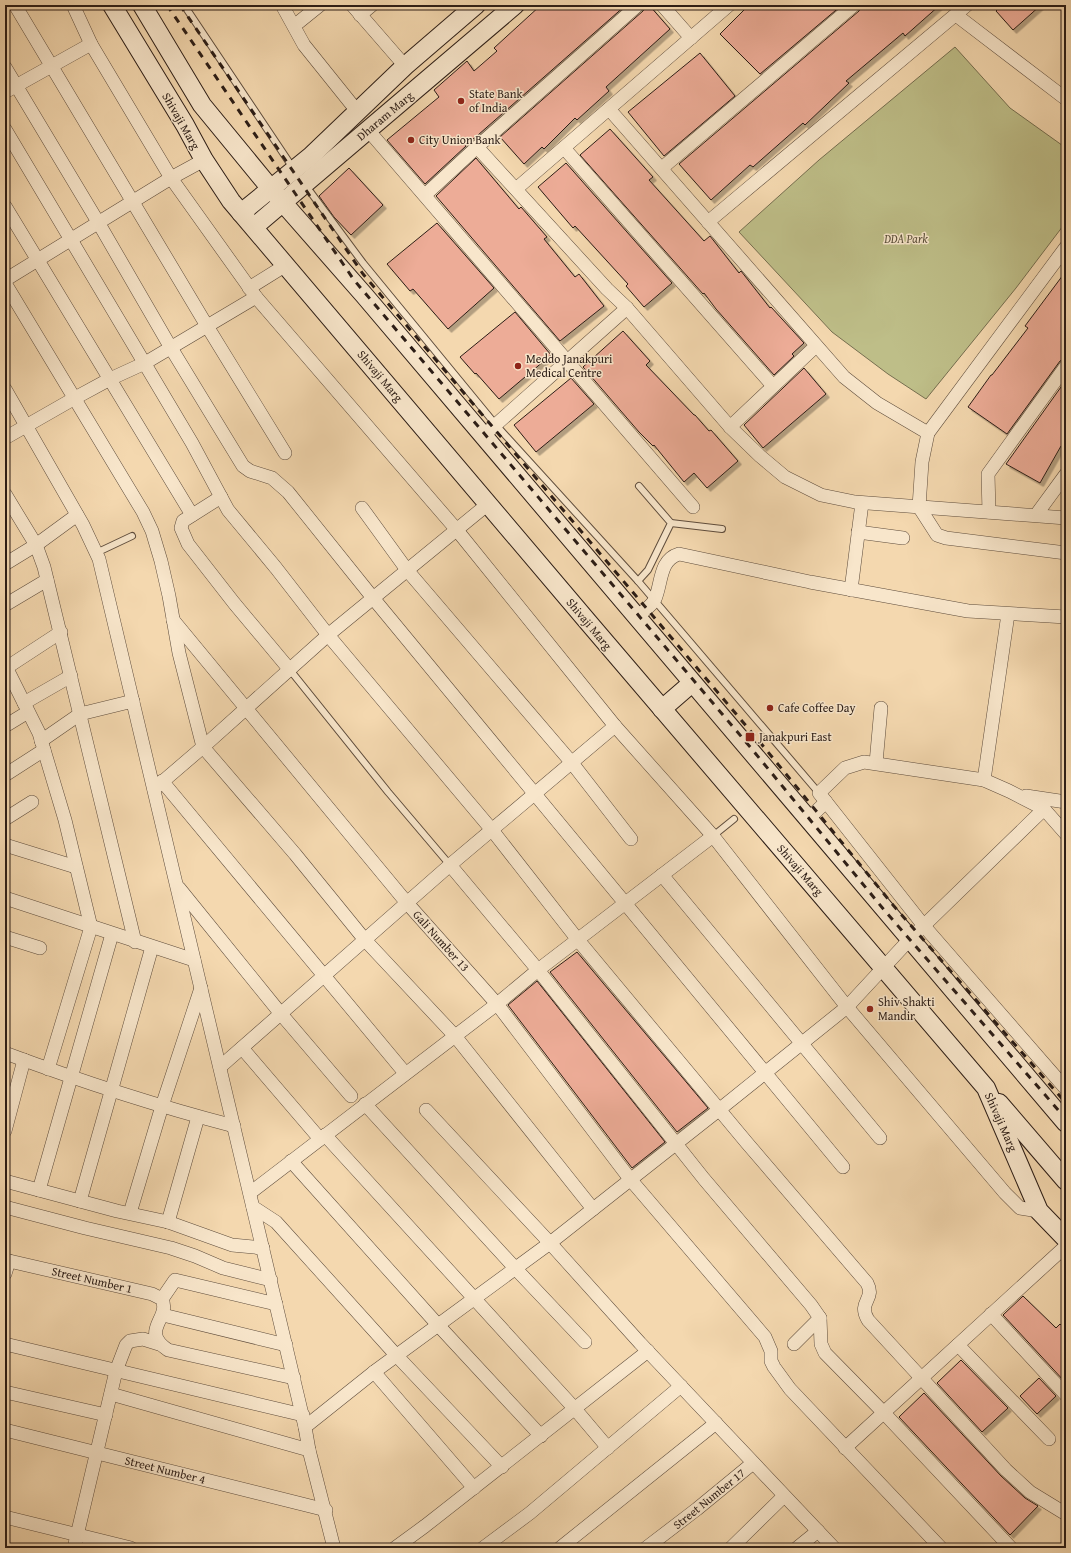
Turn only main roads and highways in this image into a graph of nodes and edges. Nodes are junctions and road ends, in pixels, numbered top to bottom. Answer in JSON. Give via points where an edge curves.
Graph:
{"nodes":[{"id":1,"x":112,"y":5,"type":"edge"},
{"id":2,"x":142,"y":5,"type":"edge"},
{"id":3,"x":476,"y":5,"type":"edge"},
{"id":4,"x":515,"y":5,"type":"edge"},
{"id":5,"x":271,"y":188,"type":"junction"},
{"id":6,"x":283,"y":203,"type":"junction"},
{"id":7,"x":241,"y":213,"type":"junction"},
{"id":8,"x":254,"y":227,"type":"junction"},
{"id":9,"x":692,"y":683,"type":"junction"},
{"id":10,"x":662,"y":709,"type":"junction"},
{"id":11,"x":986,"y":1088,"type":"junction"},
{"id":12,"x":1066,"y":1122,"type":"edge"},
{"id":13,"x":1066,"y":1181,"type":"edge"},
{"id":14,"x":1066,"y":1240,"type":"edge"}],
"edges":[{"from":1,"to":7,"type":"main road","name":"Shivaji Marg","via":[[204,160]]},
{"from":2,"to":5,"type":"main road","via":[[202,105]]},
{"from":3,"to":5,"type":"main road","name":"Dharam Marg","via":[[404,66],[311,156]]},
{"from":4,"to":6,"type":"main road","name":"Dharam Marg"},
{"from":5,"to":6,"type":"main road"},
{"from":5,"to":7,"type":"main road","name":"Dharam Marg"},
{"from":6,"to":8,"type":"main road","name":"Dharam Marg"},
{"from":6,"to":9,"type":"main road","via":[[490,430]]},
{"from":7,"to":8,"type":"main road","name":"Shivaji Marg"},
{"from":8,"to":10,"type":"main road","name":"Shivaji Marg"},
{"from":9,"to":10,"type":"main road"},
{"from":9,"to":12,"type":"main road"},
{"from":10,"to":11,"type":"main road","name":"Shivaji Marg"},
{"from":11,"to":13,"type":"main road"},
{"from":11,"to":14,"type":"main road","name":"Shivaji Marg","via":[[1039,1211]]}]}
